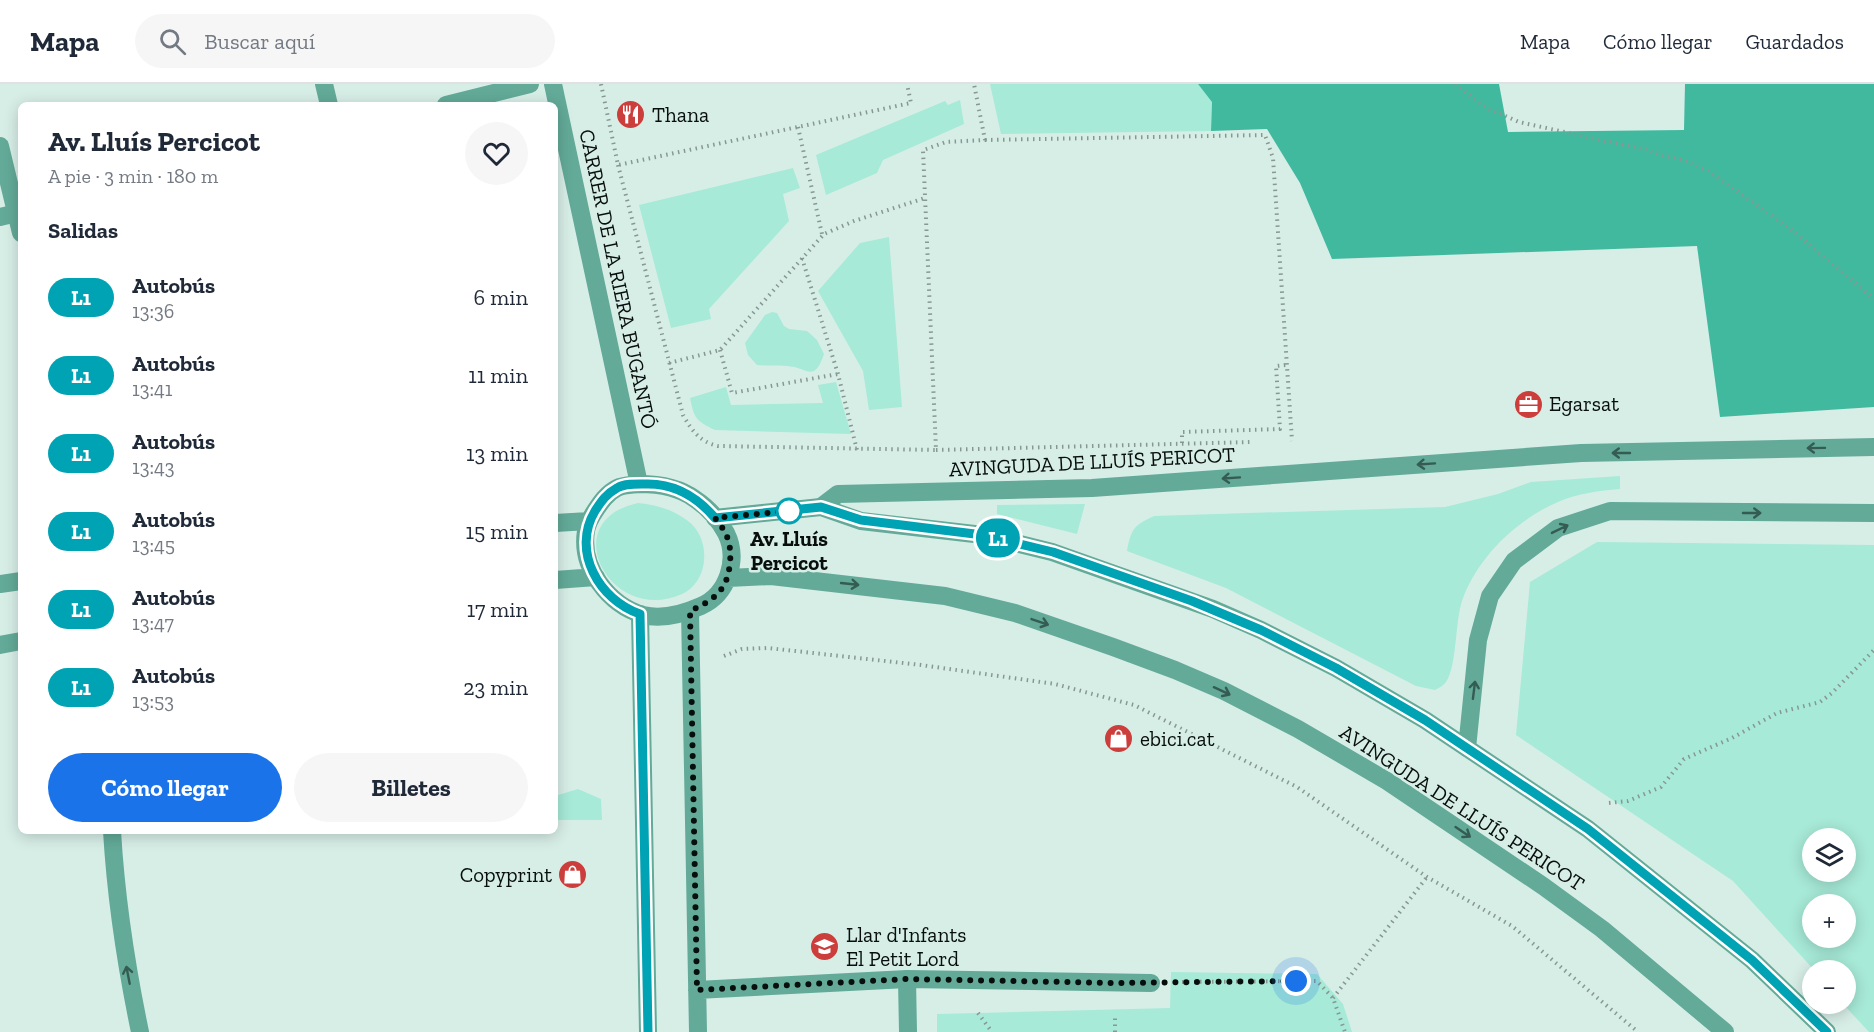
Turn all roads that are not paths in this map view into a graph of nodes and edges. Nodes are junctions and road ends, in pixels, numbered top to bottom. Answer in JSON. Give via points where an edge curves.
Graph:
{"nodes":[{"id":1,"x":324,"y":84,"type":"edge"},
{"id":2,"x":530,"y":84,"type":"edge"},
{"id":3,"x":553,"y":84,"type":"edge"},
{"id":4,"x":329,"y":102,"type":"edge"},
{"id":5,"x":458,"y":102,"type":"edge"},
{"id":6,"x":557,"y":102,"type":"edge"},
{"id":7,"x":558,"y":107,"type":"edge"},
{"id":8,"x":0,"y":146,"type":"edge"},
{"id":9,"x":12,"y":214,"type":"edge"},
{"id":10,"x":1874,"y":447,"type":"edge"},
{"id":11,"x":639,"y":484,"type":"junction"},
{"id":12,"x":821,"y":507,"type":"junction"},
{"id":13,"x":1874,"y":513,"type":"edge"},
{"id":14,"x":715,"y":518,"type":"junction"},
{"id":15,"x":589,"y":521,"type":"junction"},
{"id":16,"x":558,"y":523,"type":"edge"},
{"id":17,"x":596,"y":577,"type":"junction"},
{"id":18,"x":729,"y":578,"type":"junction"},
{"id":19,"x":558,"y":580,"type":"edge"},
{"id":20,"x":18,"y":581,"type":"edge"},
{"id":21,"x":0,"y":584,"type":"edge"},
{"id":22,"x":690,"y":611,"type":"junction"},
{"id":23,"x":640,"y":614,"type":"junction"},
{"id":24,"x":18,"y":642,"type":"edge"},
{"id":25,"x":0,"y":645,"type":"edge"},
{"id":26,"x":1467,"y":748,"type":"junction"},
{"id":27,"x":112,"y":834,"type":"edge"},
{"id":28,"x":907,"y":979,"type":"junction"},
{"id":29,"x":1151,"y":983,"type":"road end"},
{"id":30,"x":697,"y":990,"type":"junction"},
{"id":31,"x":140,"y":1032,"type":"edge"},
{"id":32,"x":648,"y":1032,"type":"edge"},
{"id":33,"x":698,"y":1032,"type":"edge"},
{"id":34,"x":908,"y":1032,"type":"edge"},
{"id":35,"x":1725,"y":1032,"type":"edge"},
{"id":36,"x":1827,"y":1032,"type":"edge"}],
"edges":[{"from":1,"to":4,"type":"street"},
{"from":2,"to":5,"type":"street"},
{"from":3,"to":6,"type":"street","name":"CARRER DE LA RIERA BUGANTÓ"},
{"from":7,"to":11,"type":"street","name":"CARRER DE LA RIERA BUGANTÓ"},
{"from":8,"to":9,"type":"street"},
{"from":10,"to":12,"type":"street","name":"AVINGUDA DE LLUÍS PERICOT","one_way":true,"via":[[1581,453],[1092,488],[838,494]]},
{"from":11,"to":14,"type":"street","via":[[676,489],[695,498]]},
{"from":11,"to":15,"type":"street","via":[[617,488],[602,499]]},
{"from":12,"to":14,"type":"street","name":"AVINGUDA DE LLUÍS PERICOT"},
{"from":12,"to":26,"type":"street","name":"AVINGUDA DE LLUÍS PERICOT","via":[[861,520],[983,535],[1053,552],[1161,590],[1261,630],[1336,668]]},
{"from":26,"to":13,"type":"street","one_way":true,"via":[[1478,640],[1490,596],[1514,561],[1558,528],[1610,511]]},
{"from":14,"to":18,"type":"street","via":[[731,549]]},
{"from":15,"to":16,"type":"street"},
{"from":15,"to":17,"type":"street","via":[[585,532],[587,551]]},
{"from":17,"to":19,"type":"street"},
{"from":17,"to":23,"type":"street","via":[[612,598]]},
{"from":18,"to":22,"type":"street","via":[[713,598]]},
{"from":18,"to":35,"type":"street","name":"AVINGUDA DE LLUÍS PERICOT","one_way":true,"via":[[771,576],[945,596],[1015,613],[1224,691],[1387,781],[1484,846],[1602,929]]},
{"from":20,"to":21,"type":"street"},
{"from":22,"to":23,"type":"street","via":[[662,617]]},
{"from":22,"to":30,"type":"street"},
{"from":23,"to":32,"type":"street"},
{"from":24,"to":25,"type":"street"},
{"from":26,"to":36,"type":"street","name":"AVINGUDA DE LLUÍS PERICOT","via":[[1588,829],[1647,875],[1752,960]]},
{"from":31,"to":27,"type":"street","one_way":true,"via":[[125,957]]},
{"from":28,"to":29,"type":"street"},
{"from":28,"to":30,"type":"street"},
{"from":28,"to":34,"type":"street"},
{"from":30,"to":33,"type":"street"}]}
